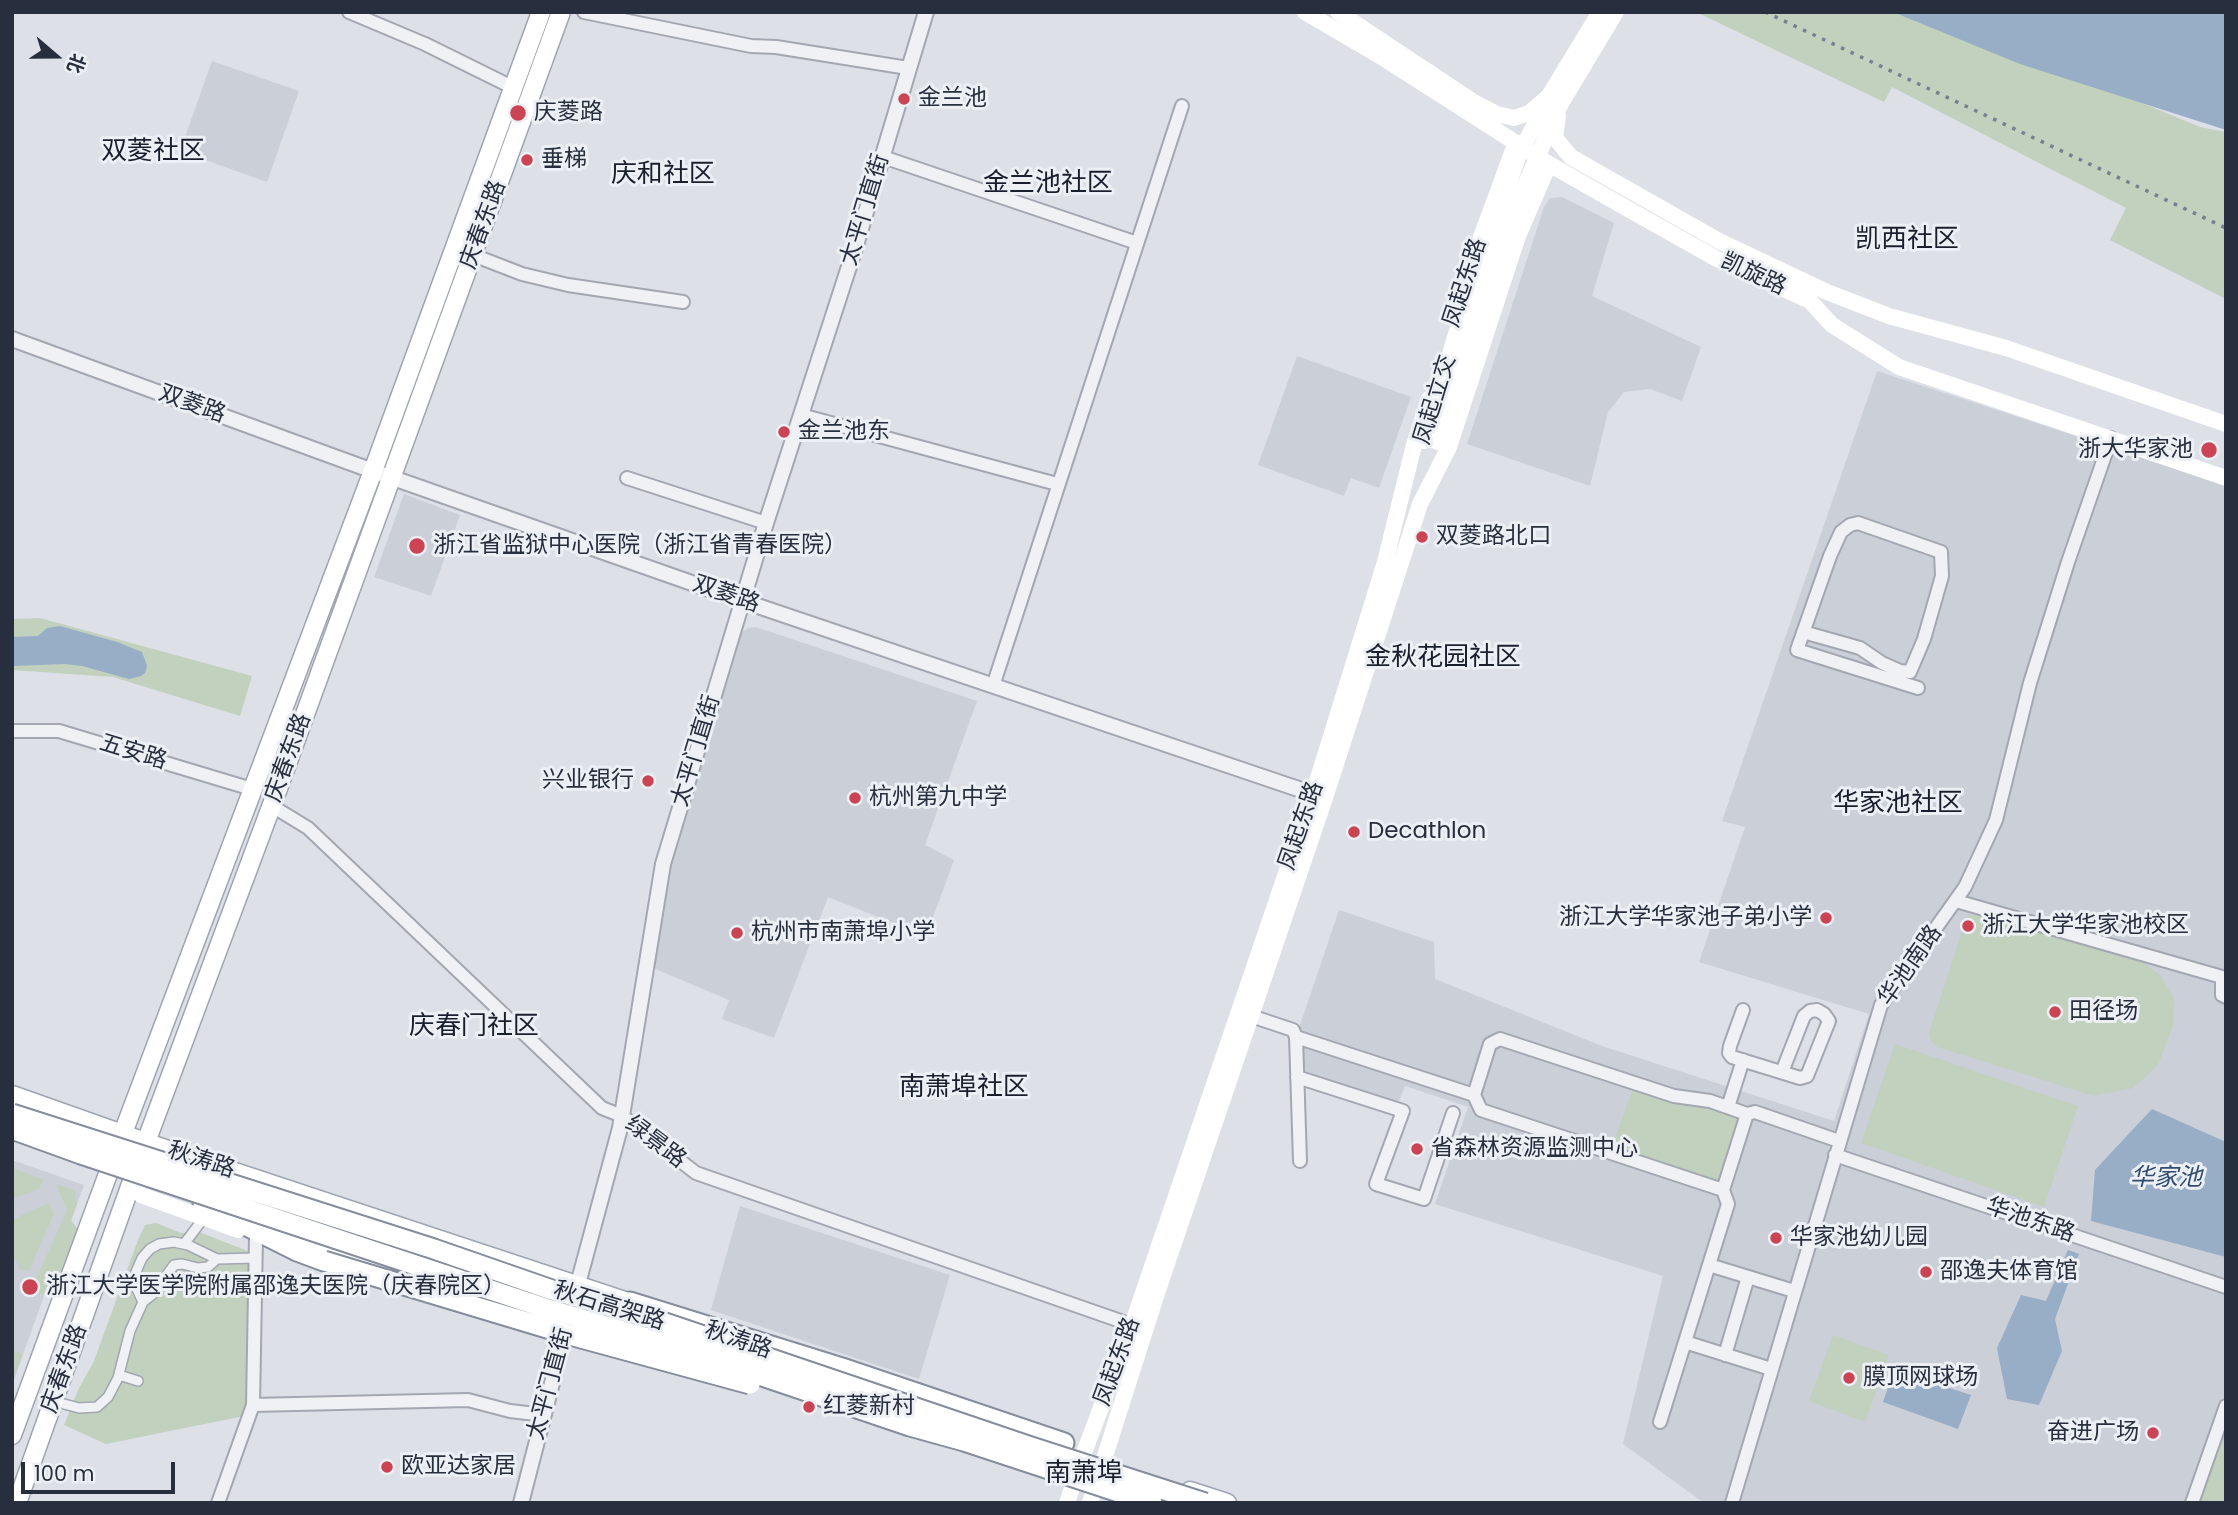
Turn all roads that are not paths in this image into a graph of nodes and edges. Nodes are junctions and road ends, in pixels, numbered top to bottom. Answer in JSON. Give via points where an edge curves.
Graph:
{"nodes":[{"id":1,"x":349,"y":12,"type":"edge"},
{"id":2,"x":541,"y":12,"type":"edge"},
{"id":3,"x":561,"y":12,"type":"edge"},
{"id":4,"x":584,"y":12,"type":"edge"},
{"id":5,"x":926,"y":12,"type":"edge"},
{"id":6,"x":1305,"y":12,"type":"edge"},
{"id":7,"x":1338,"y":12,"type":"edge"},
{"id":8,"x":1600,"y":12,"type":"edge"},
{"id":9,"x":1616,"y":12,"type":"edge"},
{"id":10,"x":908,"y":68,"type":"junction"},
{"id":11,"x":512,"y":87,"type":"junction"},
{"id":12,"x":1554,"y":102,"type":"junction"},
{"id":13,"x":1182,"y":106,"type":"dead end"},
{"id":14,"x":1516,"y":142,"type":"junction"},
{"id":15,"x":883,"y":157,"type":"junction"},
{"id":16,"x":1549,"y":164,"type":"junction"},
{"id":17,"x":1137,"y":243,"type":"junction"},
{"id":18,"x":473,"y":255,"type":"junction"},
{"id":19,"x":683,"y":302,"type":"dead end"},
{"id":20,"x":12,"y":339,"type":"edge"},
{"id":21,"x":801,"y":415,"type":"junction"},
{"id":22,"x":2226,"y":424,"type":"edge"},
{"id":23,"x":2111,"y":438,"type":"junction"},
{"id":24,"x":1430,"y":441,"type":"junction"},
{"id":25,"x":373,"y":471,"type":"junction"},
{"id":26,"x":392,"y":478,"type":"junction"},
{"id":27,"x":627,"y":478,"type":"dead end"},
{"id":28,"x":2226,"y":478,"type":"edge"},
{"id":29,"x":1057,"y":484,"type":"junction"},
{"id":30,"x":1420,"y":504,"type":"junction"},
{"id":31,"x":766,"y":523,"type":"junction"},
{"id":32,"x":1385,"y":562,"type":"junction"},
{"id":33,"x":743,"y":601,"type":"junction"},
{"id":34,"x":1803,"y":632,"type":"junction"},
{"id":35,"x":993,"y":686,"type":"junction"},
{"id":36,"x":1917,"y":688,"type":"dead end"},
{"id":37,"x":12,"y":731,"type":"edge"},
{"id":38,"x":252,"y":789,"type":"junction"},
{"id":39,"x":1319,"y":796,"type":"junction"},
{"id":40,"x":272,"y":806,"type":"junction"},
{"id":41,"x":1956,"y":901,"type":"junction"},
{"id":42,"x":2226,"y":997,"type":"edge"},
{"id":43,"x":1743,"y":1010,"type":"dead end"},
{"id":44,"x":1251,"y":1016,"type":"junction"},
{"id":45,"x":1296,"y":1037,"type":"junction"},
{"id":46,"x":1743,"y":1060,"type":"junction"},
{"id":47,"x":1782,"y":1072,"type":"junction"},
{"id":48,"x":1297,"y":1077,"type":"junction"},
{"id":49,"x":12,"y":1095,"type":"edge"},
{"id":50,"x":1474,"y":1095,"type":"junction"},
{"id":51,"x":1728,"y":1107,"type":"junction"},
{"id":52,"x":12,"y":1114,"type":"edge"},
{"id":53,"x":1453,"y":1114,"type":"dead end"},
{"id":54,"x":1747,"y":1114,"type":"junction"},
{"id":55,"x":622,"y":1116,"type":"junction"},
{"id":56,"x":12,"y":1129,"type":"edge"},
{"id":57,"x":123,"y":1133,"type":"junction"},
{"id":58,"x":12,"y":1139,"type":"edge"},
{"id":59,"x":1839,"y":1141,"type":"junction"},
{"id":60,"x":146,"y":1142,"type":"junction"},
{"id":61,"x":1835,"y":1155,"type":"junction"},
{"id":62,"x":1300,"y":1161,"type":"dead end"},
{"id":63,"x":109,"y":1172,"type":"junction"},
{"id":64,"x":132,"y":1180,"type":"junction"},
{"id":65,"x":1723,"y":1190,"type":"junction"},
{"id":66,"x":202,"y":1213,"type":"junction"},
{"id":67,"x":256,"y":1236,"type":"junction"},
{"id":68,"x":184,"y":1244,"type":"junction"},
{"id":69,"x":256,"y":1258,"type":"junction"},
{"id":70,"x":217,"y":1259,"type":"junction"},
{"id":71,"x":1710,"y":1265,"type":"junction"},
{"id":72,"x":1748,"y":1277,"type":"junction"},
{"id":73,"x":578,"y":1286,"type":"junction"},
{"id":74,"x":2226,"y":1287,"type":"edge"},
{"id":75,"x":1794,"y":1291,"type":"junction"},
{"id":76,"x":143,"y":1302,"type":"junction"},
{"id":77,"x":630,"y":1302,"type":"junction"},
{"id":78,"x":1132,"y":1325,"type":"junction"},
{"id":79,"x":564,"y":1334,"type":"junction"},
{"id":80,"x":1685,"y":1342,"type":"junction"},
{"id":81,"x":1725,"y":1355,"type":"junction"},
{"id":82,"x":1771,"y":1370,"type":"junction"},
{"id":83,"x":119,"y":1375,"type":"junction"},
{"id":84,"x":138,"y":1381,"type":"dead end"},
{"id":85,"x":64,"y":1404,"type":"dead end"},
{"id":86,"x":253,"y":1405,"type":"junction"},
{"id":87,"x":2226,"y":1405,"type":"edge"},
{"id":88,"x":544,"y":1415,"type":"junction"},
{"id":89,"x":1660,"y":1422,"type":"dead end"},
{"id":90,"x":910,"y":1426,"type":"junction"},
{"id":91,"x":12,"y":1435,"type":"edge"},
{"id":92,"x":1082,"y":1458,"type":"junction"},
{"id":93,"x":1104,"y":1464,"type":"junction"},
{"id":94,"x":1073,"y":1484,"type":"junction"},
{"id":95,"x":1092,"y":1497,"type":"edge"},
{"id":96,"x":17,"y":1503,"type":"edge"},
{"id":97,"x":218,"y":1503,"type":"edge"},
{"id":98,"x":521,"y":1503,"type":"edge"},
{"id":99,"x":1067,"y":1503,"type":"edge"},
{"id":100,"x":1131,"y":1503,"type":"edge"},
{"id":101,"x":1152,"y":1503,"type":"edge"},
{"id":102,"x":1205,"y":1503,"type":"edge"},
{"id":103,"x":1217,"y":1503,"type":"edge"},
{"id":104,"x":1227,"y":1503,"type":"edge"},
{"id":105,"x":1732,"y":1503,"type":"edge"},
{"id":106,"x":2192,"y":1503,"type":"edge"}],
"edges":[{"from":1,"to":11,"type":"street"},
{"from":2,"to":11,"type":"main road","name":"庆春东路"},
{"from":3,"to":18,"type":"main road","name":"庆春东路"},
{"from":4,"to":10,"type":"street","via":[[751,46]]},
{"from":5,"to":10,"type":"street","name":"太平门直街"},
{"from":6,"to":14,"type":"main road","name":"凯旋路"},
{"from":7,"to":12,"type":"main road","via":[[1497,114],[1514,118]]},
{"from":8,"to":12,"type":"main road","name":"凤起立交","bridge":true},
{"from":9,"to":12,"type":"main road","name":"凤起立交","bridge":true},
{"from":10,"to":15,"type":"street","name":"太平门直街"},
{"from":11,"to":25,"type":"main road","name":"庆春东路"},
{"from":12,"to":22,"type":"main road","bridge":true,"via":[[1555,138],[1571,157],[1719,241],[1889,316],[2007,348]]},
{"from":12,"to":24,"type":"main road","name":"凤起立交","bridge":true,"via":[[1518,157],[1456,334]]},
{"from":13,"to":17,"type":"street"},
{"from":14,"to":16,"type":"main road","name":"凯旋路"},
{"from":14,"to":32,"type":"main road","name":"凤起东路","via":[[1414,445]]},
{"from":15,"to":17,"type":"street"},
{"from":15,"to":21,"type":"street","name":"太平门直街"},
{"from":16,"to":23,"type":"main road","name":"凯旋路","via":[[1717,259],[1810,301],[1832,325],[1899,367],[2057,424]]},
{"from":16,"to":30,"type":"main road","name":"凤起东路","via":[[1518,236],[1449,447]]},
{"from":17,"to":29,"type":"street"},
{"from":18,"to":19,"type":"street","via":[[568,285]]},
{"from":18,"to":26,"type":"main road","name":"庆春东路"},
{"from":20,"to":25,"type":"street","name":"双菱路"},
{"from":21,"to":29,"type":"street"},
{"from":21,"to":31,"type":"street","name":"太平门直街"},
{"from":23,"to":28,"type":"main road","name":"凯旋路"},
{"from":23,"to":41,"type":"street","name":"华池南路","via":[[2030,683],[1996,820]]},
{"from":24,"to":30,"type":"main road","name":"凤起立交"},
{"from":24,"to":32,"type":"main road","name":"凤起立交"},
{"from":25,"to":26,"type":"street","name":"双菱路"},
{"from":25,"to":38,"type":"main road","name":"庆春东路"},
{"from":26,"to":33,"type":"street","name":"双菱路"},
{"from":26,"to":40,"type":"main road","name":"庆春东路"},
{"from":27,"to":31,"type":"street"},
{"from":29,"to":35,"type":"street"},
{"from":30,"to":39,"type":"main road","name":"凤起东路"},
{"from":31,"to":33,"type":"street","name":"太平门直街"},
{"from":32,"to":39,"type":"main road","name":"凤起东路"},
{"from":33,"to":35,"type":"street","name":"双菱路"},
{"from":33,"to":55,"type":"street","name":"太平门直街","via":[[663,863]]},
{"from":34,"to":34,"type":"street","via":[[1860,648],[1882,663],[1910,672],[1942,576],[1941,552],[1858,523],[1850,525],[1830,556]]},
{"from":34,"to":36,"type":"street","via":[[1797,650]]},
{"from":35,"to":39,"type":"street","name":"双菱路"},
{"from":37,"to":38,"type":"street","name":"五安路","via":[[59,731]]},
{"from":38,"to":57,"type":"main road","name":"庆春东路"},
{"from":39,"to":44,"type":"main road","name":"凤起东路"},
{"from":39,"to":78,"type":"main road","name":"凤起东路"},
{"from":40,"to":55,"type":"street","name":"绿景路","via":[[309,828],[602,1108]]},
{"from":40,"to":60,"type":"main road","name":"庆春东路"},
{"from":41,"to":42,"type":"street","via":[[2222,977],[2222,995]]},
{"from":41,"to":59,"type":"street","name":"华池南路","via":[[1881,1005]]},
{"from":43,"to":46,"type":"street","via":[[1729,1053]]},
{"from":44,"to":45,"type":"street","via":[[1293,1030]]},
{"from":44,"to":93,"type":"main road","name":"凤起东路"},
{"from":45,"to":48,"type":"street"},
{"from":45,"to":50,"type":"street"},
{"from":46,"to":47,"type":"street"},
{"from":46,"to":51,"type":"street"},
{"from":47,"to":47,"type":"street","via":[[1807,1076],[1827,1029],[1829,1021],[1824,1014],[1817,1010],[1804,1016]]},
{"from":48,"to":53,"type":"street","via":[[1403,1111],[1376,1184],[1424,1199]]},
{"from":48,"to":62,"type":"street"},
{"from":49,"to":57,"type":"main road","name":"秋涛路"},
{"from":50,"to":51,"type":"street","via":[[1490,1044],[1500,1039],[1674,1096]]},
{"from":50,"to":65,"type":"street","via":[[1481,1110]]},
{"from":51,"to":54,"type":"street"},
{"from":52,"to":102,"type":"highway","name":"秋石高架路","bridge":true,"via":[[665,1323]]},
{"from":54,"to":59,"type":"street","via":[[1755,1112]]},
{"from":54,"to":65,"type":"street"},
{"from":55,"to":73,"type":"street","name":"太平门直街"},
{"from":55,"to":78,"type":"street","name":"绿景路","via":[[696,1173]]},
{"from":56,"to":90,"type":"highway","name":"秋石高架路","bridge":true},
{"from":57,"to":60,"type":"main road","name":"秋涛路"},
{"from":57,"to":63,"type":"main road","name":"庆春东路"},
{"from":58,"to":63,"type":"main road","name":"秋涛路"},
{"from":59,"to":61,"type":"street","name":"华池南路"},
{"from":60,"to":64,"type":"main road","name":"庆春东路"},
{"from":60,"to":73,"type":"main road","name":"秋涛路"},
{"from":61,"to":74,"type":"street","name":"华池东路"},
{"from":61,"to":75,"type":"street","name":"华池南路"},
{"from":63,"to":64,"type":"main road","name":"秋涛路"},
{"from":63,"to":91,"type":"main road","name":"庆春东路"},
{"from":64,"to":66,"type":"main road","name":"秋涛路"},
{"from":64,"to":67,"type":"main road","via":[[141,1195]]},
{"from":64,"to":96,"type":"main road","name":"庆春东路"},
{"from":65,"to":71,"type":"street","via":[[1728,1204]]},
{"from":66,"to":68,"type":"street"},
{"from":66,"to":79,"type":"main road","name":"秋涛路","via":[[315,1246]]},
{"from":66,"to":90,"type":"highway","bridge":true,"via":[[324,1261],[570,1335]]},
{"from":67,"to":69,"type":"street"},
{"from":67,"to":79,"type":"main road"},
{"from":68,"to":70,"type":"street"},
{"from":68,"to":76,"type":"street","via":[[159,1244],[142,1258],[136,1272]]},
{"from":69,"to":70,"type":"street"},
{"from":69,"to":86,"type":"street"},
{"from":70,"to":76,"type":"street","via":[[208,1267],[174,1265]]},
{"from":71,"to":72,"type":"street"},
{"from":71,"to":80,"type":"street"},
{"from":72,"to":75,"type":"street"},
{"from":72,"to":81,"type":"street"},
{"from":73,"to":77,"type":"main road","name":"秋涛路"},
{"from":73,"to":79,"type":"street","name":"太平门直街"},
{"from":75,"to":82,"type":"street","name":"华池南路"},
{"from":76,"to":83,"type":"street"},
{"from":77,"to":92,"type":"main road","name":"秋涛路"},
{"from":77,"to":103,"type":"highway","via":[[1115,1461]]},
{"from":78,"to":92,"type":"main road","name":"凤起东路"},
{"from":79,"to":88,"type":"street","name":"太平门直街"},
{"from":79,"to":94,"type":"main road","name":"秋涛路","via":[[681,1357]]},
{"from":80,"to":81,"type":"street"},
{"from":80,"to":89,"type":"street"},
{"from":81,"to":82,"type":"street"},
{"from":82,"to":105,"type":"street","name":"华池南路"},
{"from":83,"to":84,"type":"street"},
{"from":83,"to":85,"type":"street","via":[[97,1407]]},
{"from":86,"to":88,"type":"street","via":[[468,1400]]},
{"from":86,"to":97,"type":"street"},
{"from":87,"to":106,"type":"street"},
{"from":88,"to":98,"type":"street","name":"太平门直街"},
{"from":90,"to":101,"type":"highway","name":"秋石高架路","bridge":true},
{"from":92,"to":93,"type":"main road","name":"秋涛路"},
{"from":92,"to":94,"type":"main road","name":"凤起东路"},
{"from":93,"to":95,"type":"main road","name":"凤起东路"},
{"from":93,"to":104,"type":"main road","name":"秋涛路"},
{"from":94,"to":95,"type":"main road","name":"秋涛路"},
{"from":94,"to":99,"type":"main road","name":"凤起东路"},
{"from":95,"to":100,"type":"main road","name":"秋涛路"}]}
